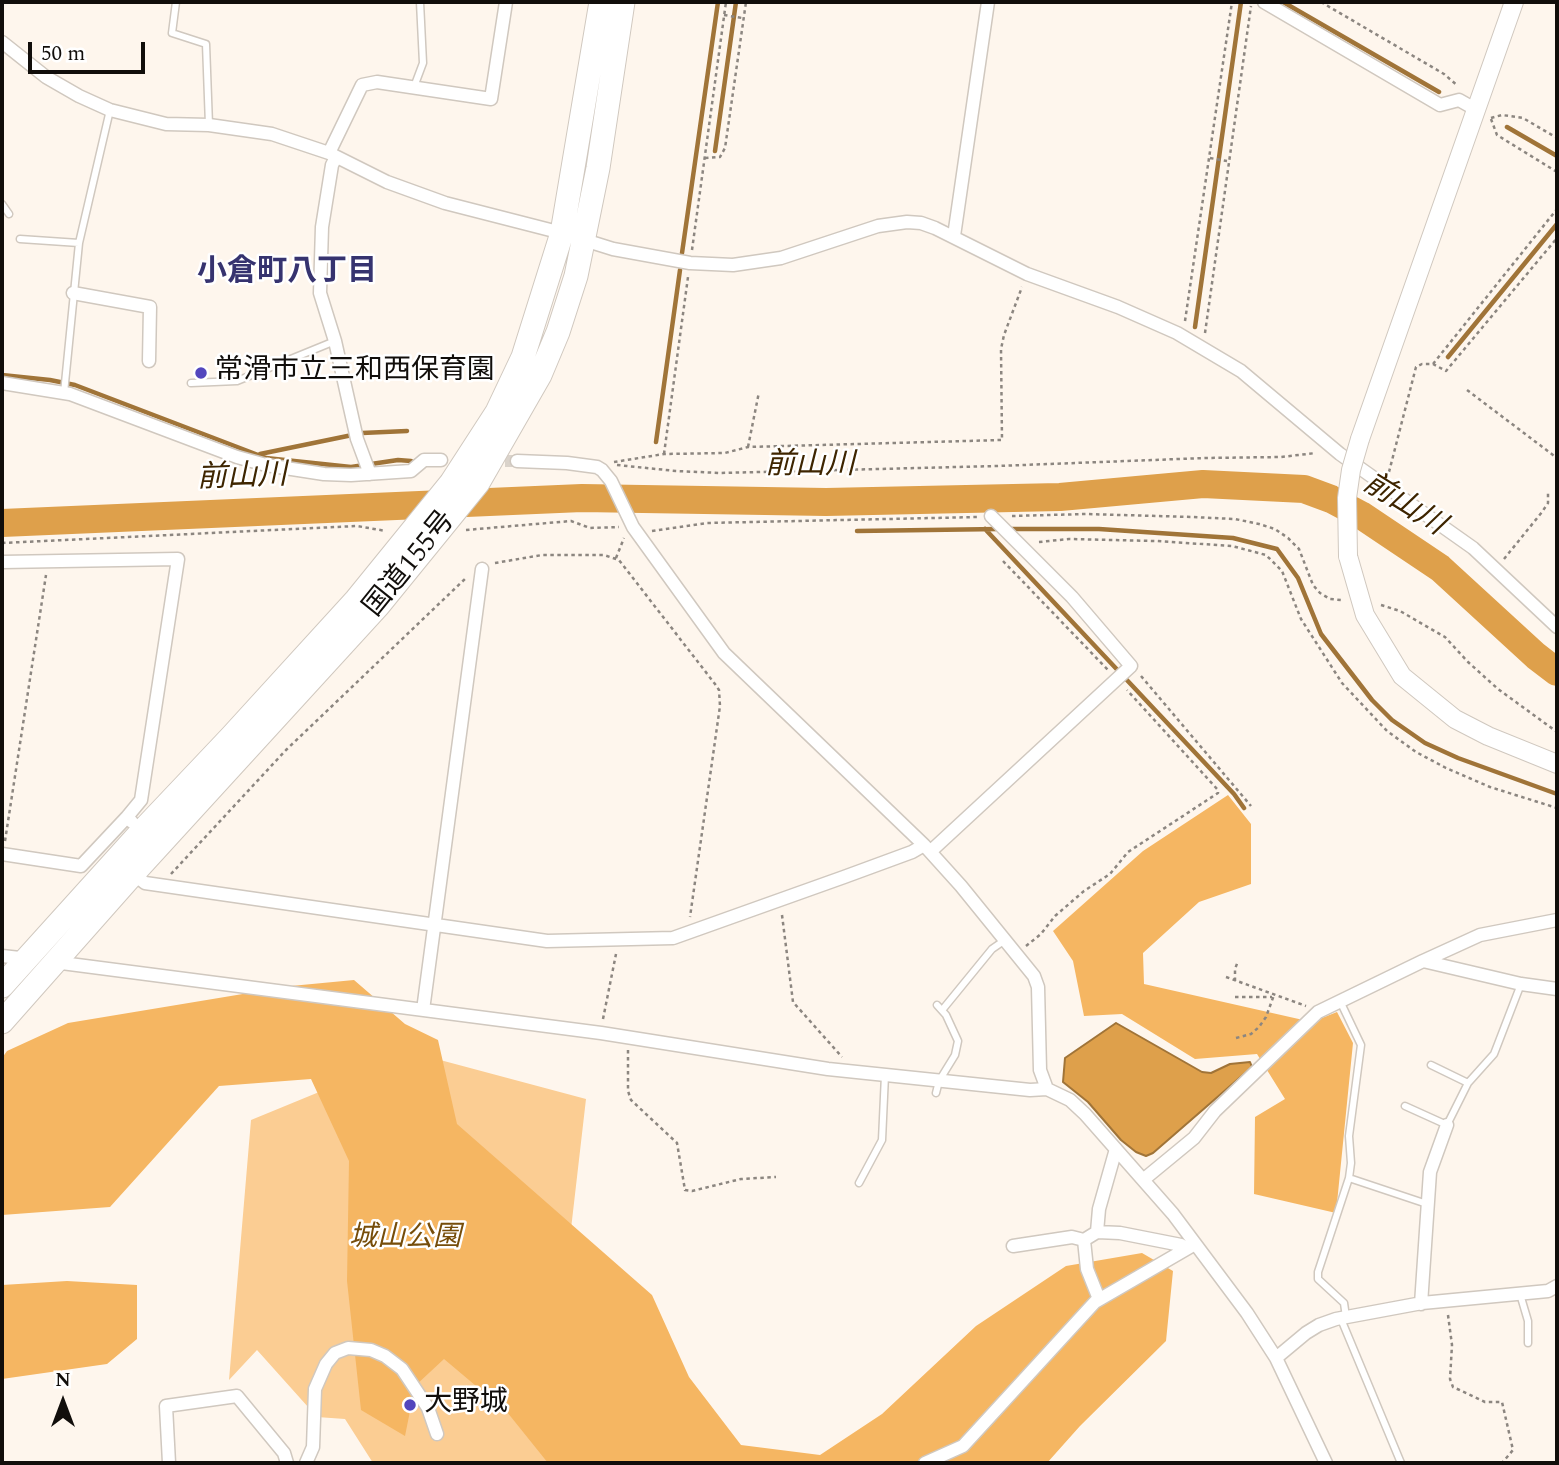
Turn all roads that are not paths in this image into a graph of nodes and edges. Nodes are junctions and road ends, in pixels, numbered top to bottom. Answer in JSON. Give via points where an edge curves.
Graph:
{"nodes":[{"id":1,"x":176,"y":2,"type":"edge"},
{"id":2,"x":420,"y":2,"type":"edge"},
{"id":3,"x":506,"y":2,"type":"edge"},
{"id":4,"x":601,"y":2,"type":"edge"},
{"id":5,"x":623,"y":2,"type":"edge"},
{"id":6,"x":988,"y":2,"type":"edge"},
{"id":7,"x":1264,"y":2,"type":"edge"},
{"id":8,"x":1514,"y":2,"type":"edge"},
{"id":9,"x":2,"y":42,"type":"edge"},
{"id":10,"x":414,"y":87,"type":"junction"},
{"id":11,"x":1475,"y":109,"type":"junction"},
{"id":12,"x":110,"y":110,"type":"junction"},
{"id":13,"x":209,"y":125,"type":"junction"},
{"id":14,"x":332,"y":155,"type":"junction"},
{"id":15,"x":2,"y":204,"type":"edge"},
{"id":16,"x":9,"y":214,"type":"dead end"},
{"id":17,"x":573,"y":236,"type":"junction"},
{"id":18,"x":954,"y":236,"type":"junction"},
{"id":19,"x":20,"y":239,"type":"dead end"},
{"id":20,"x":79,"y":243,"type":"junction"},
{"id":21,"x":73,"y":293,"type":"junction"},
{"id":22,"x":335,"y":341,"type":"junction"},
{"id":23,"x":149,"y":361,"type":"dead end"},
{"id":24,"x":2,"y":383,"type":"edge"},
{"id":25,"x":191,"y":383,"type":"dead end"},
{"id":26,"x":64,"y":393,"type":"junction"},
{"id":27,"x":441,"y":460,"type":"dead end"},
{"id":28,"x":517,"y":461,"type":"tunnel mouth"},
{"id":29,"x":370,"y":474,"type":"junction"},
{"id":30,"x":991,"y":516,"type":"dead end"},
{"id":31,"x":429,"y":528,"type":"junction"},
{"id":32,"x":2,"y":562,"type":"edge"},
{"id":33,"x":482,"y":569,"type":"road end"},
{"id":34,"x":1557,"y":626,"type":"edge"},
{"id":35,"x":1557,"y":764,"type":"edge"},
{"id":36,"x":134,"y":824,"type":"junction"},
{"id":37,"x":928,"y":848,"type":"junction"},
{"id":38,"x":3,"y":854,"type":"edge"},
{"id":39,"x":133,"y":874,"type":"junction"},
{"id":40,"x":1557,"y":920,"type":"edge"},
{"id":41,"x":434,"y":925,"type":"junction"},
{"id":42,"x":1004,"y":940,"type":"junction"},
{"id":43,"x":2,"y":956,"type":"edge"},
{"id":44,"x":26,"y":959,"type":"junction"},
{"id":45,"x":1423,"y":961,"type":"junction"},
{"id":46,"x":57,"y":962,"type":"junction"},
{"id":47,"x":1521,"y":984,"type":"junction"},
{"id":48,"x":2,"y":986,"type":"edge"},
{"id":49,"x":1557,"y":989,"type":"edge"},
{"id":50,"x":1340,"y":1001,"type":"junction"},
{"id":51,"x":423,"y":1010,"type":"junction"},
{"id":52,"x":2,"y":1022,"type":"edge"},
{"id":53,"x":1430,"y":1065,"type":"dead end"},
{"id":54,"x":885,"y":1075,"type":"junction"},
{"id":55,"x":1468,"y":1083,"type":"junction"},
{"id":56,"x":938,"y":1087,"type":"junction"},
{"id":57,"x":1047,"y":1089,"type":"junction"},
{"id":58,"x":1405,"y":1106,"type":"dead end"},
{"id":59,"x":1447,"y":1125,"type":"junction"},
{"id":60,"x":1116,"y":1149,"type":"junction"},
{"id":61,"x":1349,"y":1178,"type":"junction"},
{"id":62,"x":1143,"y":1180,"type":"junction"},
{"id":63,"x":859,"y":1183,"type":"dead end"},
{"id":64,"x":1429,"y":1205,"type":"junction"},
{"id":65,"x":1097,"y":1232,"type":"junction"},
{"id":66,"x":1084,"y":1240,"type":"junction"},
{"id":67,"x":1013,"y":1246,"type":"dead end"},
{"id":68,"x":1190,"y":1247,"type":"junction"},
{"id":69,"x":1557,"y":1286,"type":"edge"},
{"id":70,"x":1520,"y":1294,"type":"junction"},
{"id":71,"x":1099,"y":1299,"type":"junction"},
{"id":72,"x":1421,"y":1304,"type":"junction"},
{"id":73,"x":1344,"y":1318,"type":"junction"},
{"id":74,"x":1528,"y":1343,"type":"dead end"},
{"id":75,"x":1276,"y":1358,"type":"junction"},
{"id":76,"x":438,"y":1434,"type":"dead end"},
{"id":77,"x":169,"y":1463,"type":"edge"},
{"id":78,"x":287,"y":1463,"type":"edge"},
{"id":79,"x":306,"y":1463,"type":"edge"},
{"id":80,"x":925,"y":1463,"type":"edge"},
{"id":81,"x":1326,"y":1463,"type":"edge"},
{"id":82,"x":1401,"y":1463,"type":"edge"}],
"edges":[{"from":1,"to":13,"type":"lane","via":[[172,33],[206,44]]},
{"from":2,"to":10,"type":"lane","via":[[423,63]]},
{"from":3,"to":10,"type":"street","via":[[491,99]]},
{"from":4,"to":17,"type":"highway","name":"国道155号"},
{"from":5,"to":17,"type":"highway","name":"国道155号","via":[[598,168]]},
{"from":6,"to":18,"type":"street"},
{"from":7,"to":11,"type":"street","via":[[1440,105],[1459,100]]},
{"from":8,"to":11,"type":"street"},
{"from":9,"to":12,"type":"street","via":[[46,77]]},
{"from":10,"to":14,"type":"street","via":[[377,82],[362,85]]},
{"from":11,"to":35,"type":"street","bridge":true,"via":[[1351,470],[1348,556],[1364,615],[1402,676],[1455,719]]},
{"from":12,"to":13,"type":"street","via":[[166,124]]},
{"from":12,"to":20,"type":"lane"},
{"from":13,"to":14,"type":"street","via":[[272,134]]},
{"from":14,"to":17,"type":"street","via":[[445,204]]},
{"from":14,"to":22,"type":"street","via":[[322,227],[320,293]]},
{"from":15,"to":16,"type":"lane"},
{"from":17,"to":18,"type":"street","via":[[690,263],[733,265],[771,260],[893,223],[921,223]]},
{"from":17,"to":31,"type":"highway","name":"国道155号","via":[[497,411],[451,483]]},
{"from":17,"to":31,"type":"highway","name":"国道155号","via":[[576,276],[540,374],[478,483]]},
{"from":18,"to":34,"type":"street","via":[[1027,274],[1181,335],[1241,371],[1330,445],[1473,548]]},
{"from":19,"to":20,"type":"lane"},
{"from":20,"to":21,"type":"lane"},
{"from":21,"to":23,"type":"street","via":[[150,307]]},
{"from":21,"to":26,"type":"lane"},
{"from":22,"to":25,"type":"lane","via":[[237,380]]},
{"from":22,"to":29,"type":"street","via":[[357,439]]},
{"from":24,"to":26,"type":"street"},
{"from":26,"to":29,"type":"street","via":[[246,460],[324,474]]},
{"from":27,"to":29,"type":"street","via":[[424,460],[411,471]]},
{"from":28,"to":37,"type":"street","via":[[602,470],[630,524],[724,653]]},
{"from":30,"to":37,"type":"street","via":[[1072,597],[1131,666]]},
{"from":31,"to":36,"type":"highway","name":"国道155号"},
{"from":31,"to":39,"type":"highway","name":"国道155号","via":[[378,607]]},
{"from":32,"to":36,"type":"street","via":[[178,559]]},
{"from":33,"to":41,"type":"street"},
{"from":36,"to":38,"type":"street","via":[[81,866]]},
{"from":36,"to":44,"type":"highway","name":"国道155号"},
{"from":37,"to":41,"type":"street","via":[[674,938],[547,941]]},
{"from":37,"to":42,"type":"street"},
{"from":39,"to":41,"type":"street","via":[[145,883]]},
{"from":39,"to":46,"type":"highway","name":"国道155号"},
{"from":40,"to":45,"type":"street","via":[[1480,935]]},
{"from":41,"to":51,"type":"street"},
{"from":42,"to":56,"type":"lane","via":[[940,1007],[958,1041]]},
{"from":42,"to":57,"type":"street","via":[[1038,987],[1040,1070]]},
{"from":43,"to":44,"type":"street"},
{"from":44,"to":46,"type":"street"},
{"from":44,"to":48,"type":"highway","name":"国道155号"},
{"from":45,"to":47,"type":"street"},
{"from":45,"to":50,"type":"street"},
{"from":46,"to":51,"type":"street"},
{"from":46,"to":52,"type":"highway","name":"国道155号"},
{"from":47,"to":49,"type":"street"},
{"from":47,"to":55,"type":"lane","via":[[1494,1054]]},
{"from":50,"to":61,"type":"lane","via":[[1361,1045],[1349,1136]]},
{"from":50,"to":62,"type":"street","via":[[1318,1012],[1194,1138]]},
{"from":51,"to":54,"type":"street"},
{"from":53,"to":55,"type":"lane"},
{"from":54,"to":56,"type":"street"},
{"from":54,"to":63,"type":"lane","via":[[882,1140]]},
{"from":55,"to":59,"type":"lane"},
{"from":56,"to":57,"type":"street"},
{"from":57,"to":60,"type":"street","via":[[1070,1100]]},
{"from":58,"to":59,"type":"lane"},
{"from":59,"to":64,"type":"street","via":[[1430,1172]]},
{"from":60,"to":62,"type":"street"},
{"from":60,"to":65,"type":"street"},
{"from":61,"to":64,"type":"lane"},
{"from":61,"to":73,"type":"lane","via":[[1318,1272],[1318,1279],[1344,1303]]},
{"from":62,"to":68,"type":"street"},
{"from":64,"to":72,"type":"street"},
{"from":65,"to":66,"type":"street"},
{"from":65,"to":68,"type":"street"},
{"from":66,"to":67,"type":"street","via":[[1072,1237]]},
{"from":66,"to":71,"type":"street","via":[[1087,1269]]},
{"from":68,"to":71,"type":"street"},
{"from":68,"to":75,"type":"street","via":[[1247,1313]]},
{"from":69,"to":70,"type":"street"},
{"from":70,"to":72,"type":"street"},
{"from":70,"to":74,"type":"lane","via":[[1528,1321]]},
{"from":71,"to":80,"type":"street","via":[[963,1446]]},
{"from":72,"to":73,"type":"street"},
{"from":73,"to":75,"type":"street","via":[[1319,1325]]},
{"from":73,"to":82,"type":"lane"},
{"from":75,"to":81,"type":"street"},
{"from":76,"to":79,"type":"street","via":[[428,1408],[402,1369],[371,1350],[348,1348],[335,1353],[326,1364],[315,1389],[313,1447]]},
{"from":77,"to":78,"type":"street","via":[[166,1406],[237,1396],[284,1453]]}]}
